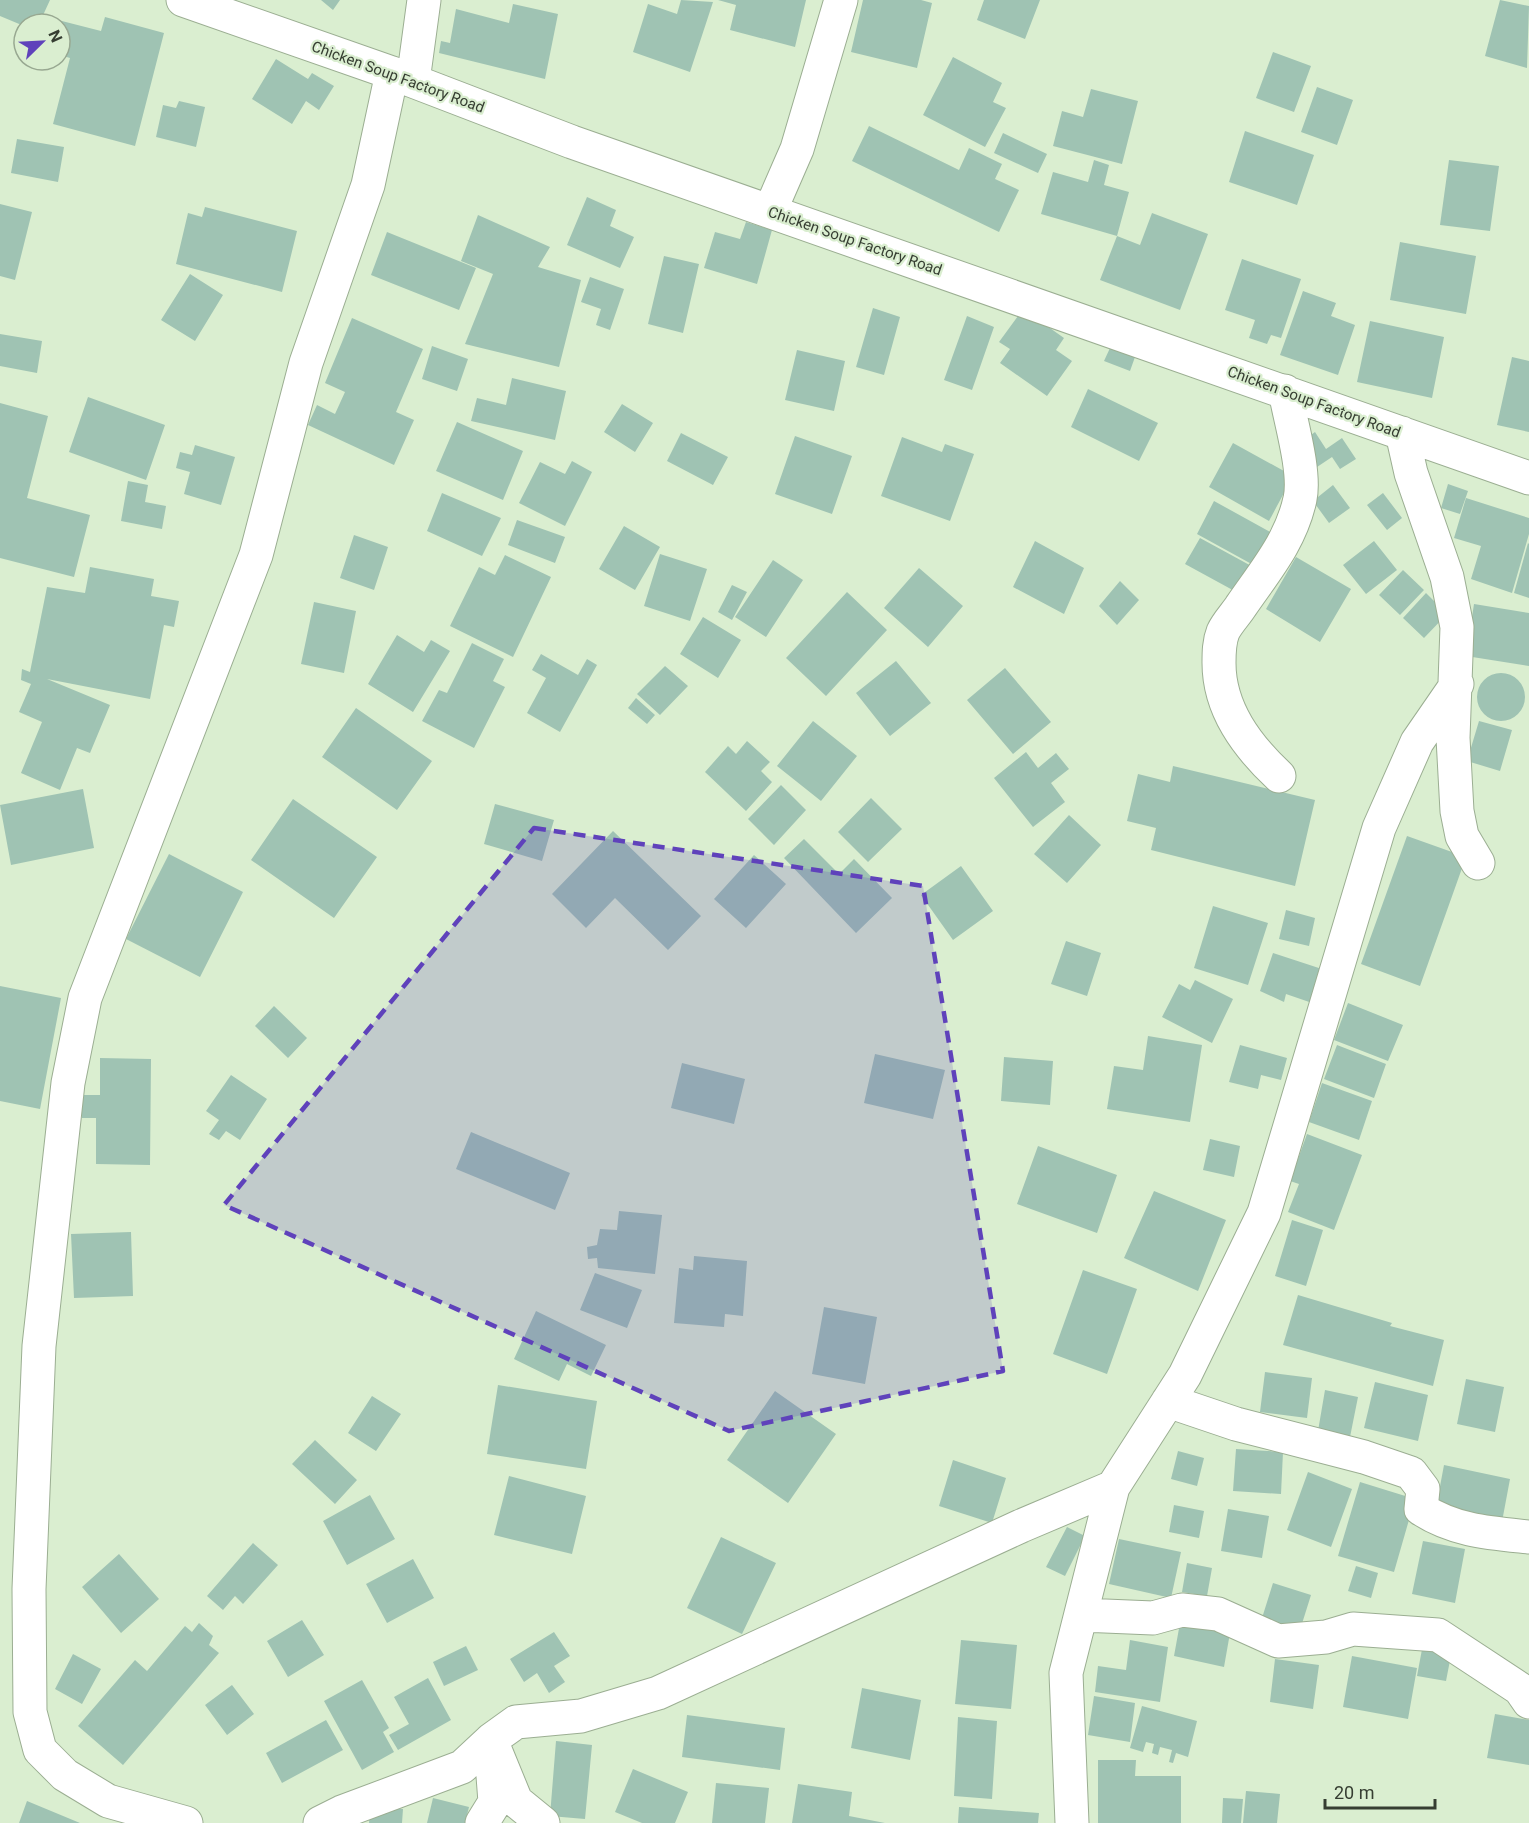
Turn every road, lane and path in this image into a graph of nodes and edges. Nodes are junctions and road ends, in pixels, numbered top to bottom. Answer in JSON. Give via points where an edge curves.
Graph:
{"nodes":[{"id":1,"x":183,"y":0,"type":"edge"},
{"id":2,"x":424,"y":0,"type":"edge"},
{"id":3,"x":840,"y":0,"type":"edge"},
{"id":4,"x":403,"y":77,"type":"junction"},
{"id":5,"x":770,"y":211,"type":"junction"},
{"id":6,"x":1285,"y":391,"type":"junction"},
{"id":7,"x":1402,"y":433,"type":"junction"},
{"id":8,"x":1529,"y":478,"type":"edge"},
{"id":9,"x":1457,"y":684,"type":"junction"},
{"id":10,"x":1279,"y":776,"type":"dead end"},
{"id":11,"x":1478,"y":862,"type":"dead end"},
{"id":12,"x":1168,"y":1401,"type":"junction"},
{"id":13,"x":1113,"y":1487,"type":"junction"},
{"id":14,"x":1529,"y":1537,"type":"edge"},
{"id":15,"x":1081,"y":1615,"type":"junction"},
{"id":16,"x":1529,"y":1702,"type":"edge"},
{"id":17,"x":491,"y":1740,"type":"junction"},
{"id":18,"x":186,"y":1823,"type":"edge"},
{"id":19,"x":320,"y":1823,"type":"edge"},
{"id":20,"x":482,"y":1823,"type":"edge"},
{"id":21,"x":543,"y":1823,"type":"edge"},
{"id":22,"x":1072,"y":1823,"type":"edge"}],
"edges":[{"from":1,"to":4,"type":"street","name":"Chicken Soup Factory Road"},
{"from":2,"to":4,"type":"street"},
{"from":3,"to":5,"type":"street","via":[[797,149]]},
{"from":4,"to":5,"type":"street","name":"Chicken Soup Factory Road","via":[[572,142]]},
{"from":4,"to":18,"type":"street","via":[[306,363],[256,555],[85,998],[68,1083],[39,1346],[29,1589],[30,1712],[40,1750],[65,1775],[108,1801]]},
{"from":5,"to":6,"type":"street","name":"Chicken Soup Factory Road"},
{"from":6,"to":7,"type":"street","name":"Chicken Soup Factory Road"},
{"from":6,"to":10,"type":"street","via":[[1298,456],[1301,496],[1292,529],[1278,555],[1223,632],[1219,648],[1219,679],[1225,705],[1263,761]]},
{"from":7,"to":8,"type":"street","name":"Chicken Soup Factory Road"},
{"from":7,"to":9,"type":"street","via":[[1411,473],[1447,577],[1457,627]]},
{"from":9,"to":11,"type":"street","via":[[1453,738],[1457,811],[1462,836]]},
{"from":9,"to":12,"type":"street","via":[[1417,742],[1379,828],[1264,1213],[1185,1375]]},
{"from":12,"to":13,"type":"street"},
{"from":12,"to":14,"type":"street","via":[[1411,1473],[1423,1489],[1421,1509],[1441,1522]]},
{"from":13,"to":15,"type":"street"},
{"from":13,"to":17,"type":"street","via":[[658,1693],[581,1716],[516,1722]]},
{"from":15,"to":16,"type":"street","via":[[1153,1618],[1182,1610],[1218,1614],[1278,1641],[1326,1637],[1353,1629],[1438,1635],[1520,1689]]},
{"from":15,"to":22,"type":"street","via":[[1066,1673]]},
{"from":17,"to":19,"type":"street","via":[[462,1767]]},
{"from":17,"to":20,"type":"street","via":[[495,1802]]},
{"from":17,"to":21,"type":"street","via":[[516,1802]]}]}
